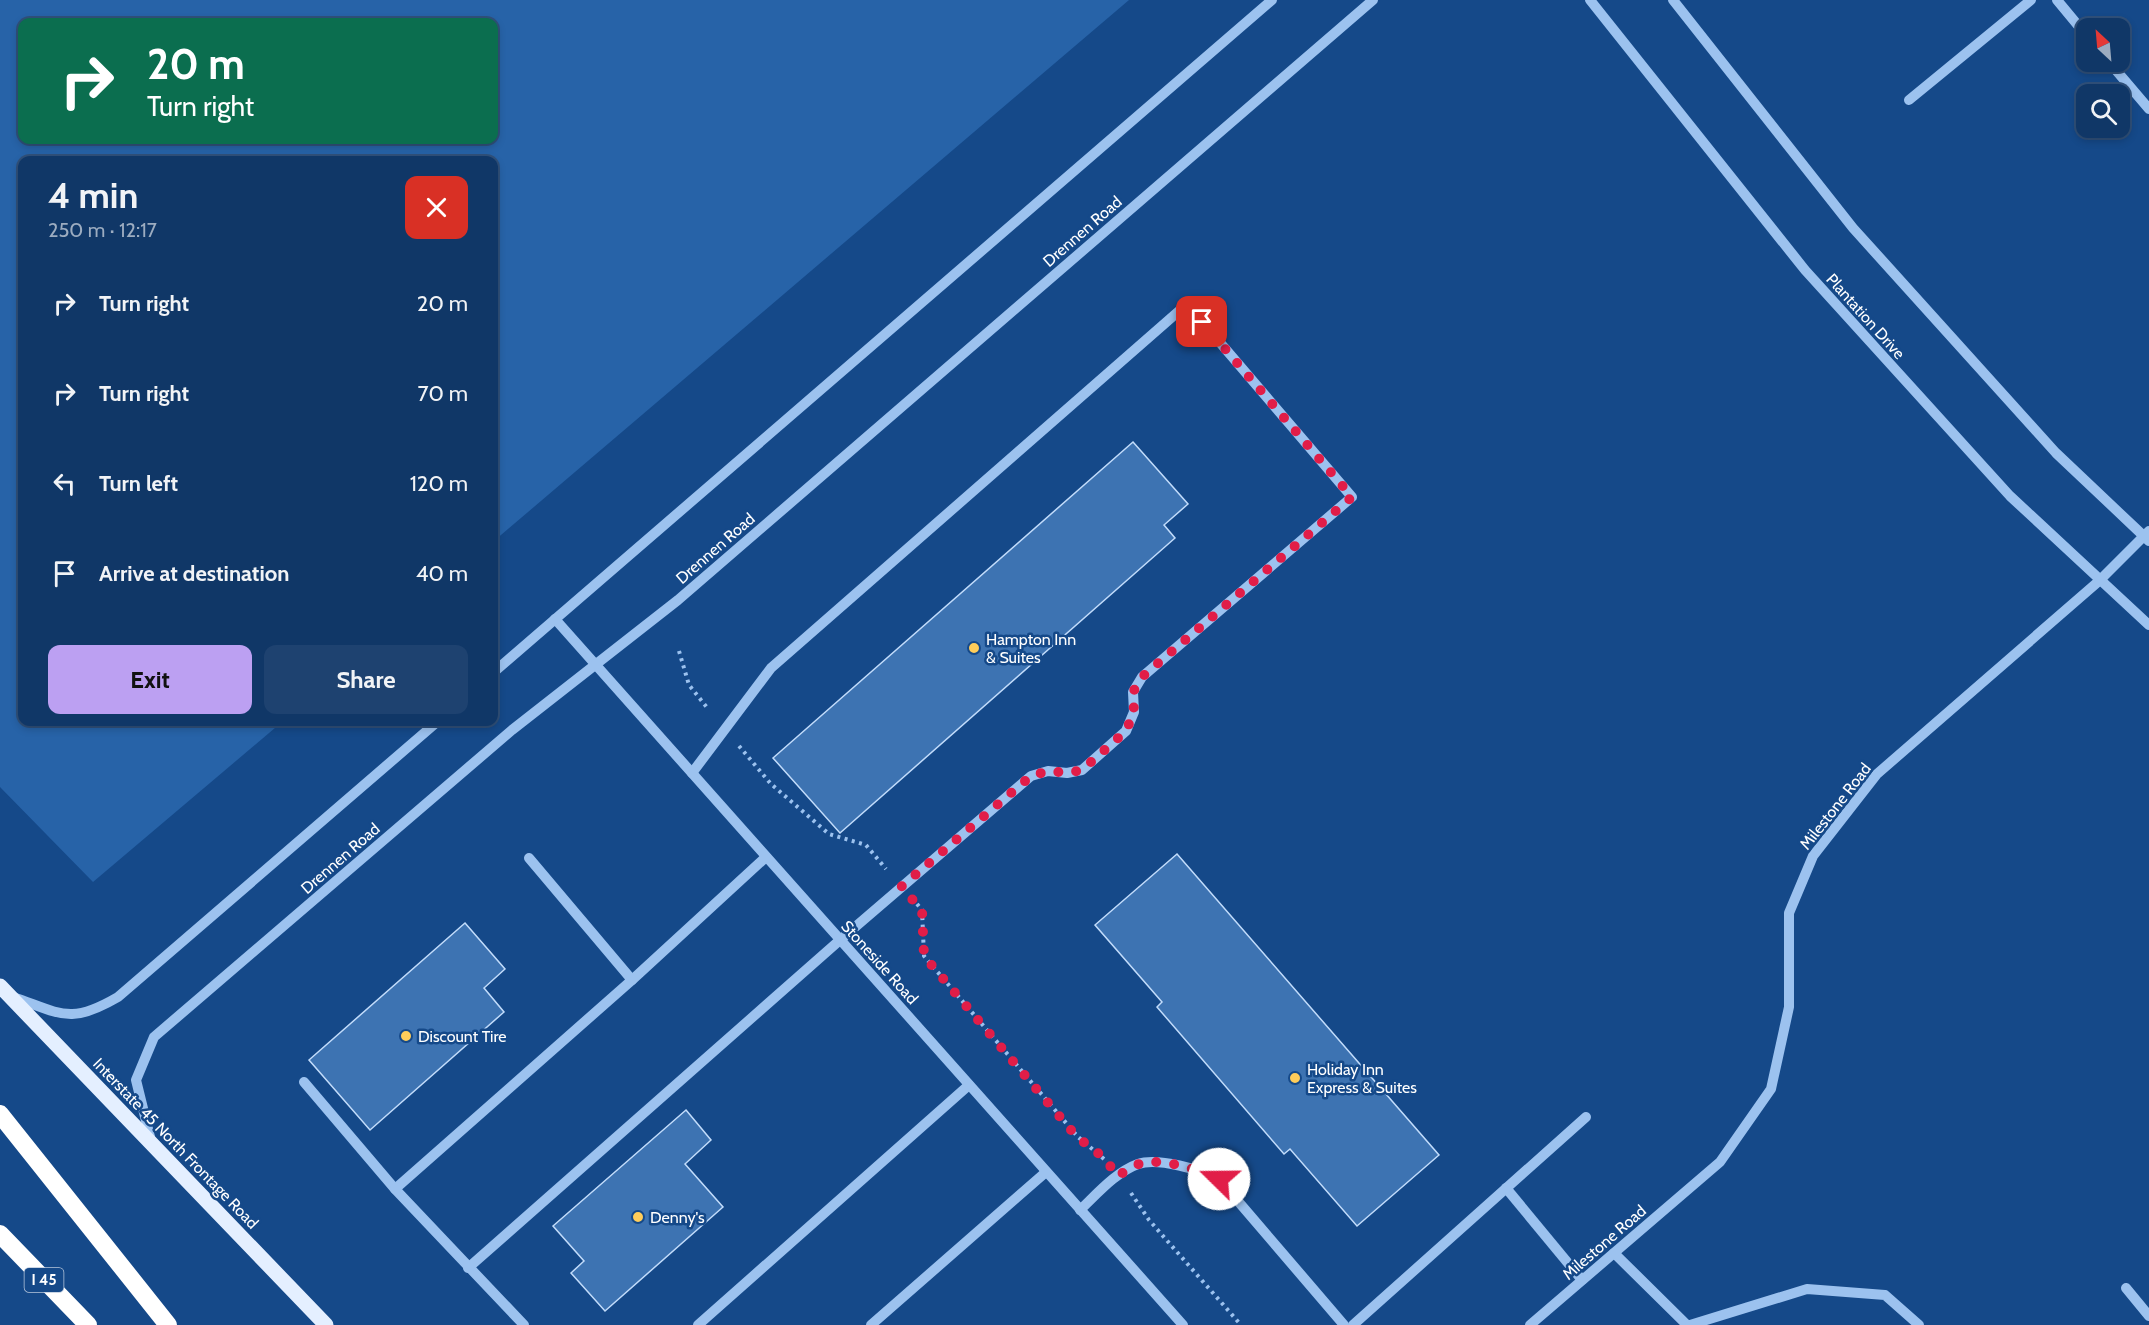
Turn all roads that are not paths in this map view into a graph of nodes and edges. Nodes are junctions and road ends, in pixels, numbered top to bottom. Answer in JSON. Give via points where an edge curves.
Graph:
{"nodes":[{"id":1,"x":1272,"y":0,"type":"edge"},
{"id":2,"x":1373,"y":0,"type":"edge"},
{"id":3,"x":1590,"y":0,"type":"edge"},
{"id":4,"x":1673,"y":0,"type":"edge"},
{"id":5,"x":2031,"y":0,"type":"edge"},
{"id":6,"x":2057,"y":0,"type":"edge"},
{"id":7,"x":2076,"y":23,"type":"edge"},
{"id":8,"x":2118,"y":72,"type":"edge"},
{"id":9,"x":1909,"y":100,"type":"dead end"},
{"id":10,"x":2149,"y":109,"type":"edge"},
{"id":11,"x":2147,"y":536,"type":"edge"},
{"id":12,"x":2099,"y":581,"type":"junction"},
{"id":13,"x":555,"y":619,"type":"junction"},
{"id":14,"x":2149,"y":625,"type":"edge"},
{"id":15,"x":596,"y":665,"type":"junction"},
{"id":16,"x":498,"y":669,"type":"edge"},
{"id":17,"x":431,"y":726,"type":"edge"},
{"id":18,"x":692,"y":773,"type":"junction"},
{"id":19,"x":766,"y":857,"type":"junction"},
{"id":20,"x":529,"y":858,"type":"dead end"},
{"id":21,"x":840,"y":940,"type":"junction"},
{"id":22,"x":632,"y":980,"type":"junction"},
{"id":23,"x":5,"y":991,"type":"edge"},
{"id":24,"x":304,"y":1082,"type":"dead end"},
{"id":25,"x":969,"y":1085,"type":"junction"},
{"id":26,"x":0,"y":1114,"type":"edge"},
{"id":27,"x":1586,"y":1117,"type":"dead end"},
{"id":28,"x":152,"y":1144,"type":"junction"},
{"id":29,"x":1046,"y":1172,"type":"junction"},
{"id":30,"x":1506,"y":1188,"type":"junction"},
{"id":31,"x":396,"y":1190,"type":"junction"},
{"id":32,"x":1080,"y":1210,"type":"junction"},
{"id":33,"x":0,"y":1234,"type":"edge"},
{"id":34,"x":1614,"y":1253,"type":"junction"},
{"id":35,"x":468,"y":1268,"type":"junction"},
{"id":36,"x":1582,"y":1280,"type":"junction"},
{"id":37,"x":2126,"y":1288,"type":"dead end"},
{"id":38,"x":2149,"y":1316,"type":"edge"},
{"id":39,"x":876,"y":1323,"type":"edge"},
{"id":40,"x":88,"y":1325,"type":"edge"},
{"id":41,"x":168,"y":1325,"type":"edge"},
{"id":42,"x":326,"y":1325,"type":"edge"},
{"id":43,"x":524,"y":1325,"type":"edge"},
{"id":44,"x":698,"y":1325,"type":"edge"},
{"id":45,"x":1183,"y":1325,"type":"edge"},
{"id":46,"x":1344,"y":1325,"type":"edge"},
{"id":47,"x":1353,"y":1325,"type":"edge"},
{"id":48,"x":1530,"y":1325,"type":"edge"},
{"id":49,"x":1688,"y":1325,"type":"edge"},
{"id":50,"x":1918,"y":1325,"type":"edge"}],
"edges":[{"from":1,"to":13,"type":"street"},
{"from":2,"to":15,"type":"street","name":"Drennen Road","via":[[687,592]]},
{"from":3,"to":12,"type":"street","name":"Plantation Drive","via":[[1804,270],[2010,496]]},
{"from":4,"to":11,"type":"street","via":[[1853,228],[2056,453]]},
{"from":5,"to":9,"type":"street"},
{"from":6,"to":7,"type":"street"},
{"from":8,"to":10,"type":"street"},
{"from":11,"to":12,"type":"street","name":"Milestone Road"},
{"from":12,"to":14,"type":"street","name":"Plantation Drive"},
{"from":12,"to":34,"type":"street","name":"Milestone Road","via":[[1877,774],[1813,856],[1788,913],[1788,1007],[1771,1089],[1720,1162]]},
{"from":13,"to":15,"type":"street","name":"Stoneside Road"},
{"from":13,"to":16,"type":"street"},
{"from":15,"to":18,"type":"street","name":"Stoneside Road"},
{"from":15,"to":28,"type":"street","name":"Drennen Road","via":[[512,730],[154,1036],[136,1080]]},
{"from":17,"to":23,"type":"street","via":[[118,997],[97,1010],[69,1017]]},
{"from":18,"to":19,"type":"street","name":"Stoneside Road"},
{"from":18,"to":21,"type":"street","via":[[771,668],[1187,304],[1352,497],[1142,677],[1133,692],[1134,712],[1126,731],[1082,770],[1031,776]]},
{"from":19,"to":21,"type":"street","name":"Stoneside Road"},
{"from":19,"to":22,"type":"street"},
{"from":20,"to":22,"type":"street"},
{"from":21,"to":25,"type":"street","name":"Stoneside Road"},
{"from":21,"to":35,"type":"street"},
{"from":22,"to":31,"type":"street"},
{"from":23,"to":28,"type":"main road","name":"Interstate 45 North Frontage Road"},
{"from":24,"to":31,"type":"street"},
{"from":25,"to":29,"type":"street","name":"Stoneside Road"},
{"from":25,"to":44,"type":"street"},
{"from":26,"to":41,"type":"highway"},
{"from":27,"to":30,"type":"street"},
{"from":28,"to":42,"type":"main road","name":"Interstate 45 North Frontage Road"},
{"from":29,"to":32,"type":"street","name":"Stoneside Road"},
{"from":29,"to":39,"type":"street"},
{"from":30,"to":36,"type":"street"},
{"from":30,"to":47,"type":"street"},
{"from":31,"to":35,"type":"street"},
{"from":32,"to":45,"type":"street","name":"Stoneside Road"},
{"from":32,"to":46,"type":"street","via":[[1118,1176],[1140,1163],[1200,1170],[1219,1179]]},
{"from":33,"to":40,"type":"highway","number":"I 45"},
{"from":34,"to":36,"type":"street","name":"Milestone Road"},
{"from":34,"to":49,"type":"street"},
{"from":35,"to":43,"type":"street"},
{"from":36,"to":48,"type":"street","name":"Milestone Road"},
{"from":37,"to":38,"type":"street"},
{"from":49,"to":50,"type":"street","via":[[1807,1289],[1885,1295]]}]}
